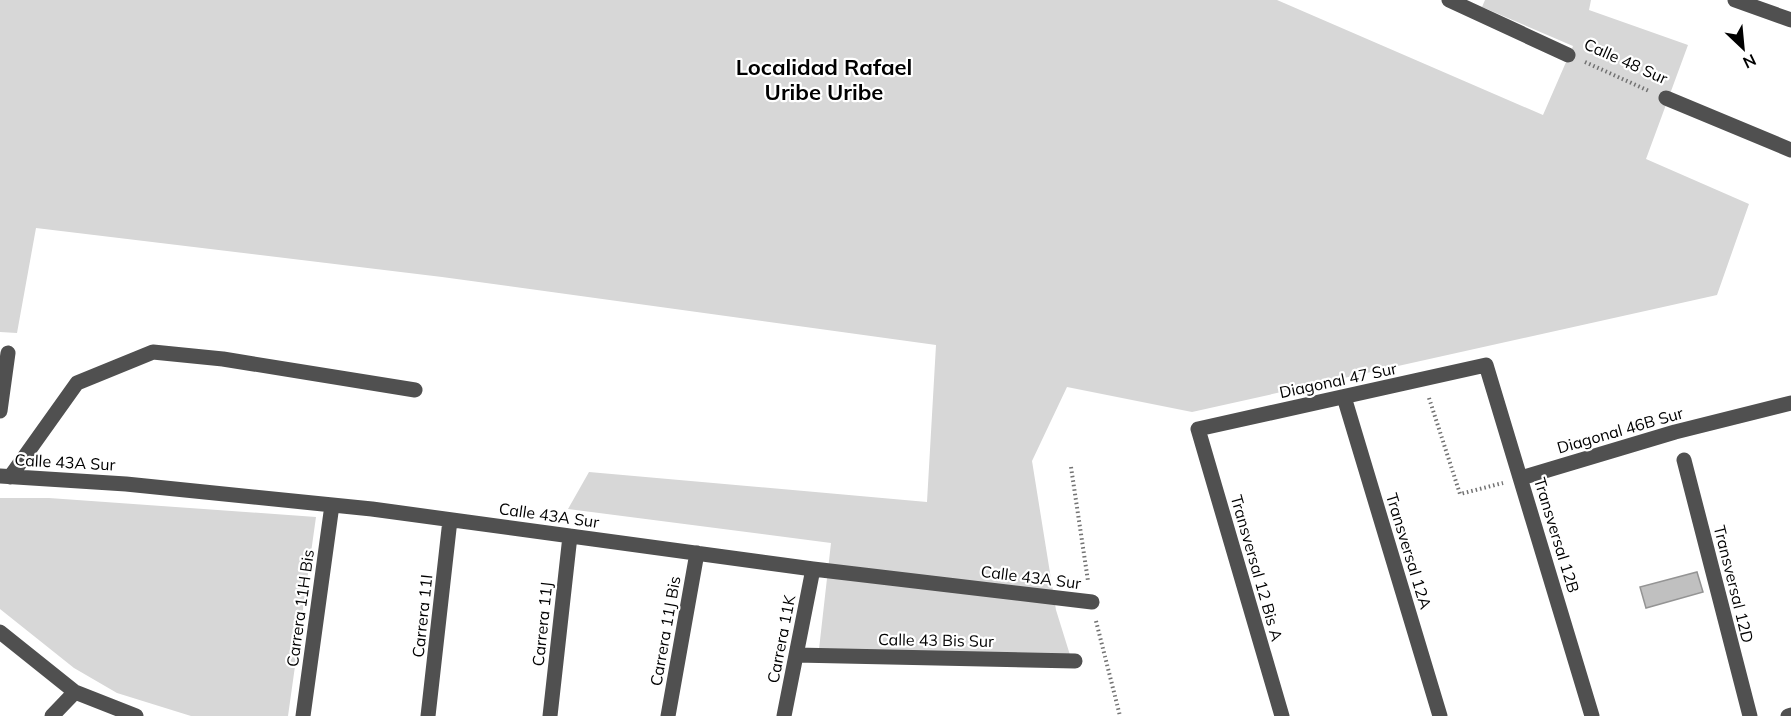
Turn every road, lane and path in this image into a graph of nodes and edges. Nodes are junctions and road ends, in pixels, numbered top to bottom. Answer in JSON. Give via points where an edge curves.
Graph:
{"nodes":[{"id":1,"x":1449,"y":0,"type":"edge"},
{"id":2,"x":1735,"y":0,"type":"edge"},
{"id":3,"x":1791,"y":20,"type":"edge"},
{"id":4,"x":1568,"y":55,"type":"joint"},
{"id":5,"x":1666,"y":98,"type":"joint"},
{"id":6,"x":1791,"y":150,"type":"edge"},
{"id":7,"x":8,"y":353,"type":"dead end"},
{"id":8,"x":1486,"y":365,"type":"joint"},
{"id":9,"x":1423,"y":379,"type":"junction"},
{"id":10,"x":415,"y":390,"type":"dead end"},
{"id":11,"x":1344,"y":397,"type":"junction"},
{"id":12,"x":1791,"y":403,"type":"edge"},
{"id":13,"x":0,"y":411,"type":"edge"},
{"id":14,"x":1198,"y":429,"type":"joint"},
{"id":15,"x":1684,"y":460,"type":"dead end"},
{"id":16,"x":5,"y":477,"type":"edge"},
{"id":17,"x":1521,"y":478,"type":"junction"},
{"id":18,"x":332,"y":505,"type":"junction"},
{"id":19,"x":450,"y":520,"type":"junction"},
{"id":20,"x":570,"y":536,"type":"junction"},
{"id":21,"x":698,"y":553,"type":"junction"},
{"id":22,"x":813,"y":569,"type":"junction"},
{"id":23,"x":1092,"y":602,"type":"dead end"},
{"id":24,"x":0,"y":632,"type":"edge"},
{"id":25,"x":796,"y":655,"type":"junction"},
{"id":26,"x":1075,"y":661,"type":"dead end"},
{"id":27,"x":75,"y":692,"type":"junction"},
{"id":28,"x":52,"y":716,"type":"edge"},
{"id":29,"x":136,"y":716,"type":"edge"},
{"id":30,"x":303,"y":716,"type":"edge"},
{"id":31,"x":428,"y":716,"type":"edge"},
{"id":32,"x":550,"y":716,"type":"edge"},
{"id":33,"x":668,"y":716,"type":"edge"},
{"id":34,"x":784,"y":716,"type":"edge"},
{"id":35,"x":1282,"y":716,"type":"edge"},
{"id":36,"x":1440,"y":716,"type":"edge"},
{"id":37,"x":1592,"y":716,"type":"edge"},
{"id":38,"x":1750,"y":716,"type":"edge"}],
"edges":[{"from":1,"to":4,"type":"street","name":"Calle 48 Sur"},
{"from":2,"to":3,"type":"street"},
{"from":4,"to":5,"type":"path","name":"Calle 48 Sur"},
{"from":5,"to":6,"type":"street","name":"Calle 48 Sur"},
{"from":7,"to":13,"type":"street"},
{"from":8,"to":9,"type":"street","name":"Diagonal 47 Sur"},
{"from":8,"to":17,"type":"street","name":"Transversal 12B"},
{"from":9,"to":11,"type":"street","name":"Diagonal 47 Sur"},
{"from":9,"to":17,"type":"path","via":[[1460,494]]},
{"from":10,"to":16,"type":"street","via":[[223,359],[153,352],[77,383]]},
{"from":11,"to":14,"type":"street","name":"Diagonal 47 Sur"},
{"from":11,"to":36,"type":"street","name":"Transversal 12A"},
{"from":12,"to":17,"type":"street","name":"Diagonal 46B Sur","via":[[1675,432]]},
{"from":14,"to":35,"type":"street","name":"Transversal 12 Bis A"},
{"from":15,"to":38,"type":"street","name":"Transversal 12D"},
{"from":16,"to":18,"type":"street","name":"Calle 43A Sur","via":[[126,484]]},
{"from":17,"to":37,"type":"street","name":"Transversal 12B"},
{"from":18,"to":19,"type":"street","name":"Calle 43A Sur"},
{"from":18,"to":30,"type":"street","name":"Carrera 11H Bis"},
{"from":19,"to":20,"type":"street","name":"Calle 43A Sur"},
{"from":19,"to":31,"type":"street","name":"Carrera 11I"},
{"from":20,"to":21,"type":"street","name":"Calle 43A Sur"},
{"from":20,"to":32,"type":"street","name":"Carrera 11J"},
{"from":21,"to":22,"type":"street","name":"Calle 43A Sur"},
{"from":21,"to":33,"type":"street","name":"Carrera 11J Bis"},
{"from":22,"to":23,"type":"street","name":"Calle 43A Sur"},
{"from":22,"to":25,"type":"street","name":"Carrera 11K"},
{"from":24,"to":27,"type":"street"},
{"from":25,"to":26,"type":"street","name":"Calle 43 Bis Sur"},
{"from":25,"to":34,"type":"street","name":"Carrera 11K"},
{"from":27,"to":28,"type":"street"},
{"from":27,"to":29,"type":"street"}]}
